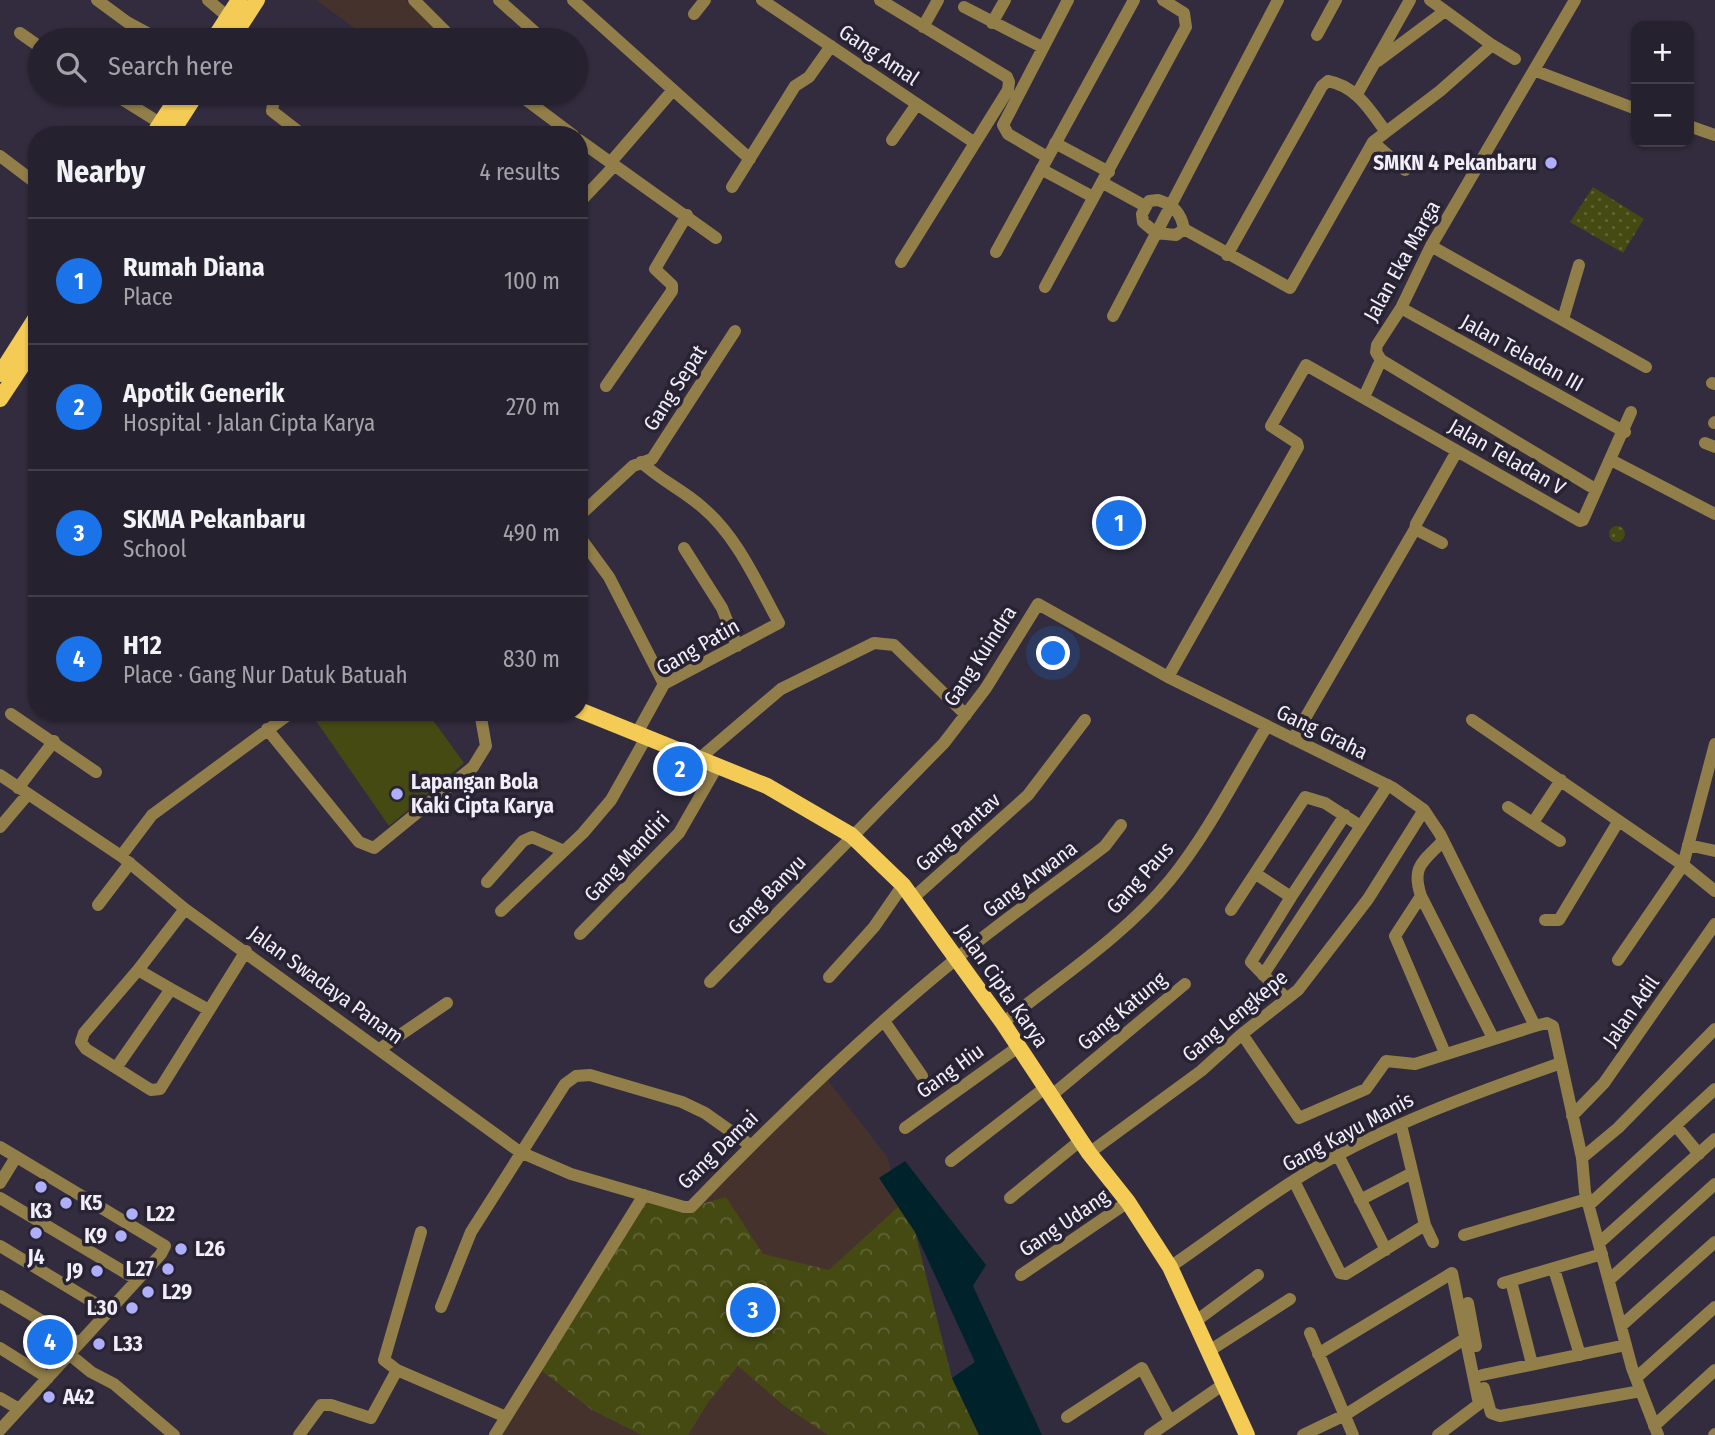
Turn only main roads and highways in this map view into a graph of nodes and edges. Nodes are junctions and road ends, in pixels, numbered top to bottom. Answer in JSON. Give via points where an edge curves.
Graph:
{"nodes":[{"id":1,"x":239,"y":0,"type":"edge"},
{"id":2,"x":257,"y":0,"type":"edge"},
{"id":3,"x":220,"y":28,"type":"edge"},
{"id":4,"x":239,"y":28,"type":"edge"},
{"id":5,"x":174,"y":105,"type":"edge"},
{"id":6,"x":186,"y":105,"type":"edge"},
{"id":7,"x":164,"y":126,"type":"edge"},
{"id":8,"x":166,"y":126,"type":"edge"},
{"id":9,"x":28,"y":330,"type":"edge"},
{"id":10,"x":28,"y":357,"type":"edge"},
{"id":11,"x":0,"y":374,"type":"edge"},
{"id":12,"x":0,"y":399,"type":"edge"},
{"id":13,"x":588,"y":713,"type":"edge"},
{"id":14,"x":1247,"y":1435,"type":"edge"}],
"edges":[{"from":1,"to":3,"type":"main road"},
{"from":2,"to":4,"type":"main road"},
{"from":5,"to":7,"type":"main road"},
{"from":6,"to":8,"type":"main road"},
{"from":9,"to":11,"type":"main road"},
{"from":10,"to":12,"type":"main road"},
{"from":13,"to":14,"type":"main road","name":"Jalan Cipta Karya","via":[[767,786],[851,835],[908,892],[1170,1267]]}]}
